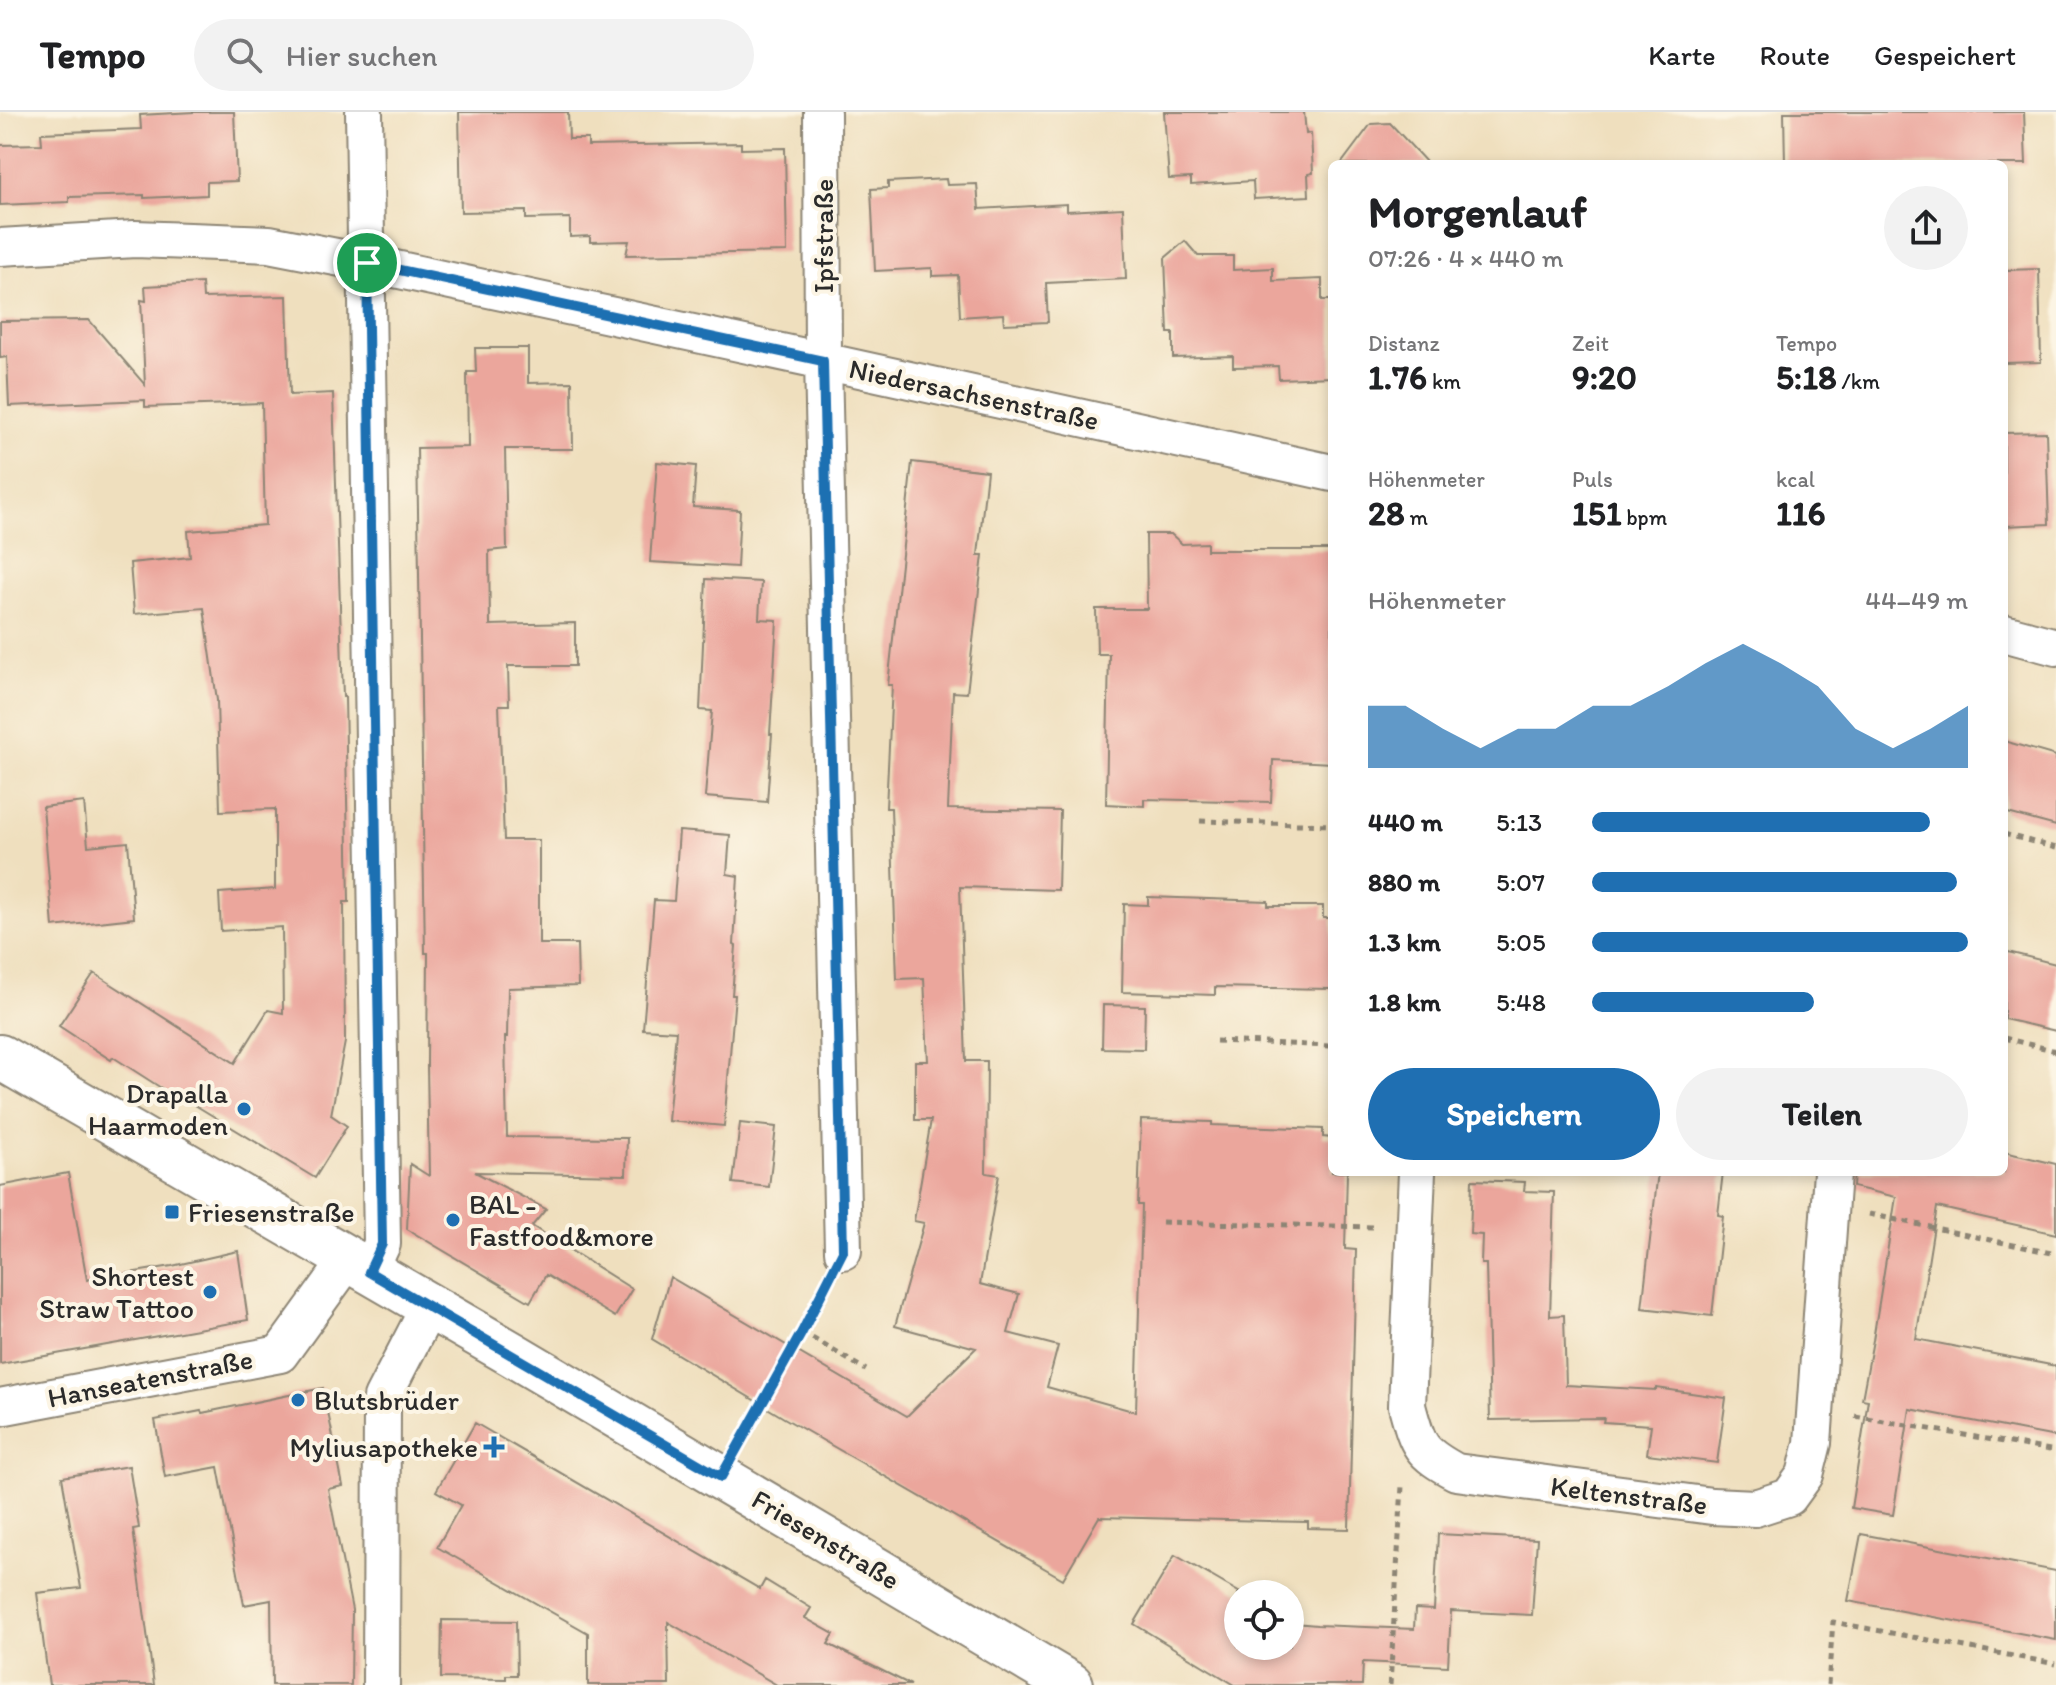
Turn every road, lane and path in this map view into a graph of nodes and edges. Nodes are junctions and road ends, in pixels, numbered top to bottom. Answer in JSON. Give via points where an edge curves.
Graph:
{"nodes":[{"id":1,"x":364,"y":112,"type":"edge"},
{"id":2,"x":822,"y":112,"type":"edge"},
{"id":3,"x":0,"y":247,"type":"edge"},
{"id":4,"x":367,"y":263,"type":"junction"},
{"id":5,"x":823,"y":361,"type":"junction"},
{"id":6,"x":1328,"y":472,"type":"edge"},
{"id":7,"x":2008,"y":634,"type":"edge"},
{"id":8,"x":2056,"y":647,"type":"edge"},
{"id":9,"x":1200,"y":821,"type":"dead end"},
{"id":10,"x":1328,"y":825,"type":"edge"},
{"id":11,"x":2008,"y":835,"type":"edge"},
{"id":12,"x":2056,"y":848,"type":"edge"},
{"id":13,"x":2008,"y":1039,"type":"edge"},
{"id":14,"x":1216,"y":1041,"type":"dead end"},
{"id":15,"x":1328,"y":1046,"type":"edge"},
{"id":16,"x":2056,"y":1051,"type":"edge"},
{"id":17,"x":0,"y":1057,"type":"edge"},
{"id":18,"x":1417,"y":1176,"type":"edge"},
{"id":19,"x":1830,"y":1189,"type":"edge"},
{"id":20,"x":1162,"y":1222,"type":"dead end"},
{"id":21,"x":1414,"y":1228,"type":"junction"},
{"id":22,"x":843,"y":1251,"type":"joint"},
{"id":23,"x":2056,"y":1254,"type":"edge"},
{"id":24,"x":359,"y":1266,"type":"junction"},
{"id":25,"x":429,"y":1307,"type":"junction"},
{"id":26,"x":802,"y":1332,"type":"junction"},
{"id":27,"x":866,"y":1370,"type":"dead end"},
{"id":28,"x":0,"y":1407,"type":"edge"},
{"id":29,"x":1815,"y":1409,"type":"junction"},
{"id":30,"x":2056,"y":1451,"type":"edge"},
{"id":31,"x":721,"y":1477,"type":"junction"},
{"id":32,"x":1403,"y":1483,"type":"dead end"},
{"id":33,"x":2056,"y":1664,"type":"edge"},
{"id":34,"x":381,"y":1685,"type":"edge"},
{"id":35,"x":1071,"y":1685,"type":"edge"},
{"id":36,"x":1390,"y":1685,"type":"edge"},
{"id":37,"x":1828,"y":1685,"type":"edge"}],
"edges":[{"from":1,"to":4,"type":"street","name":"Hanseatenstraße"},
{"from":2,"to":5,"type":"street","name":"Ipfstraße"},
{"from":3,"to":4,"type":"street","name":"Niedersachsenstraße","via":[[135,239],[212,241],[269,244]]},
{"from":4,"to":5,"type":"street","name":"Niedersachsenstraße"},
{"from":4,"to":24,"type":"street","name":"Hanseatenstraße","via":[[382,1244]]},
{"from":5,"to":6,"type":"street","name":"Niedersachsenstraße"},
{"from":5,"to":22,"type":"street","name":"Ipfstraße"},
{"from":7,"to":8,"type":"street"},
{"from":9,"to":10,"type":"path"},
{"from":11,"to":12,"type":"path"},
{"from":13,"to":16,"type":"path"},
{"from":14,"to":15,"type":"path"},
{"from":17,"to":24,"type":"main road","name":"Friesenstraße"},
{"from":18,"to":21,"type":"street","name":"Keltenstraße"},
{"from":19,"to":23,"type":"path"},
{"from":19,"to":29,"type":"street","name":"Keltenstraße"},
{"from":20,"to":21,"type":"path"},
{"from":21,"to":29,"type":"street","name":"Keltenstraße","via":[[1407,1406],[1415,1437],[1430,1457],[1456,1472],[1755,1508],[1789,1497],[1805,1475]]},
{"from":22,"to":26,"type":"path"},
{"from":24,"to":25,"type":"main road","name":"Friesenstraße"},
{"from":24,"to":28,"type":"street","name":"Hanseatenstraße","via":[[280,1354]]},
{"from":25,"to":31,"type":"main road","name":"Friesenstraße"},
{"from":25,"to":34,"type":"street","via":[[382,1398]]},
{"from":26,"to":27,"type":"path"},
{"from":26,"to":31,"type":"path"},
{"from":29,"to":30,"type":"path"},
{"from":31,"to":35,"type":"main road","name":"Friesenstraße"},
{"from":32,"to":36,"type":"path"},
{"from":33,"to":37,"type":"path","via":[[1833,1622]]}]}
